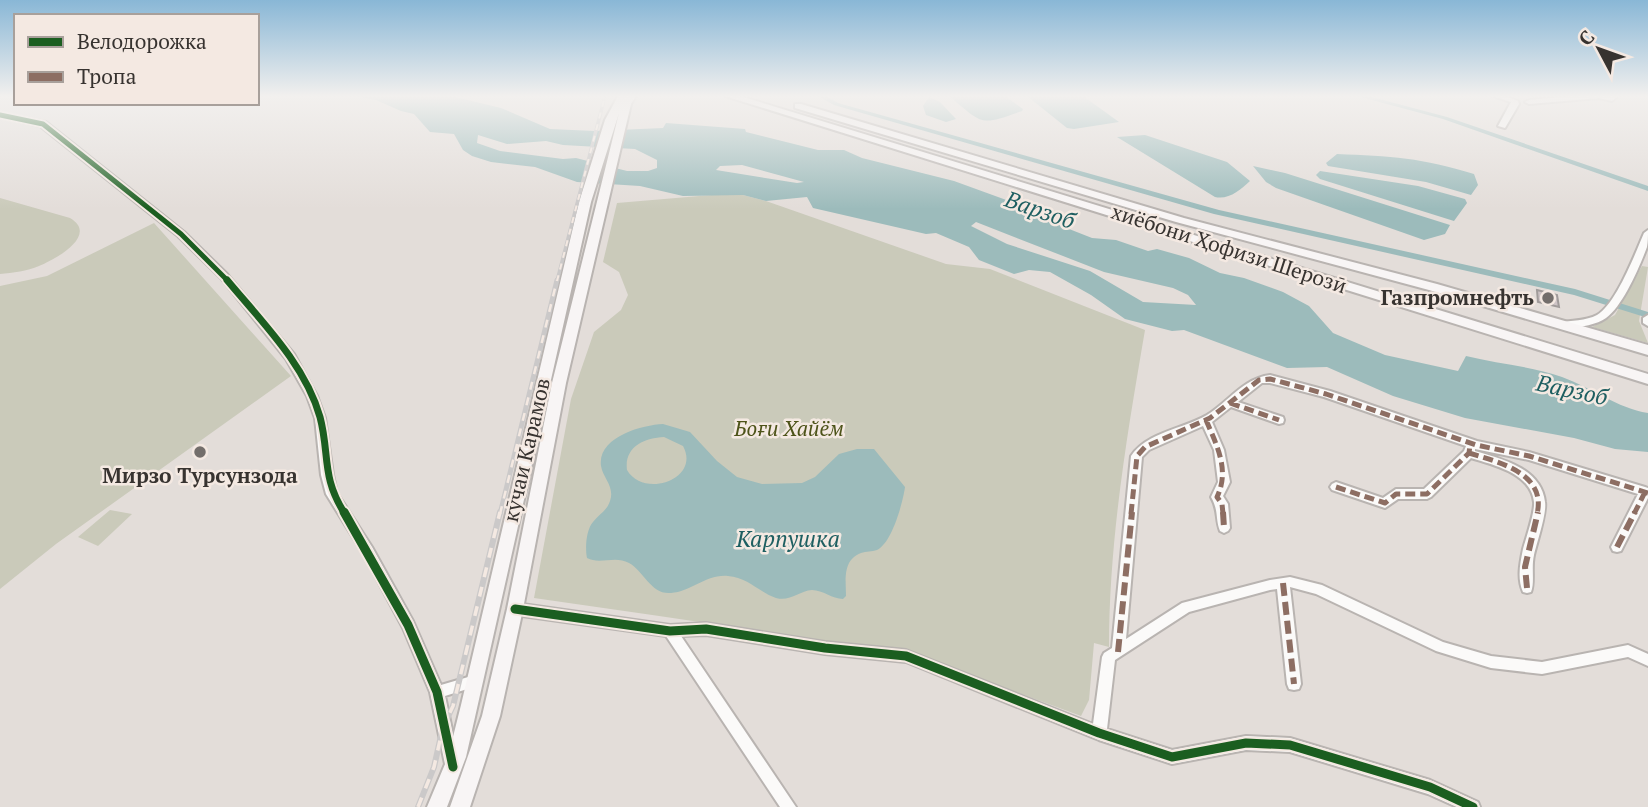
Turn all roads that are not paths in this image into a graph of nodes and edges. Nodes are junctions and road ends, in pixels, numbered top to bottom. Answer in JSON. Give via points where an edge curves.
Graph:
{"nodes":[{"id":1,"x":55,"y":134,"type":"edge"},
{"id":2,"x":606,"y":134,"type":"edge"},
{"id":3,"x":619,"y":134,"type":"edge"},
{"id":4,"x":855,"y":134,"type":"edge"},
{"id":5,"x":890,"y":134,"type":"edge"},
{"id":6,"x":1648,"y":233,"type":"edge"},
{"id":7,"x":1637,"y":260,"type":"junction"},
{"id":8,"x":1648,"y":263,"type":"edge"},
{"id":9,"x":1411,"y":281,"type":"junction"},
{"id":10,"x":1411,"y":306,"type":"junction"},
{"id":11,"x":1561,"y":325,"type":"junction"},
{"id":12,"x":1648,"y":350,"type":"edge"},
{"id":13,"x":1648,"y":379,"type":"edge"},
{"id":14,"x":1230,"y":403,"type":"junction"},
{"id":15,"x":1206,"y":420,"type":"junction"},
{"id":16,"x":1279,"y":420,"type":"dead end"},
{"id":17,"x":1470,"y":448,"type":"junction"},
{"id":18,"x":1336,"y":487,"type":"dead end"},
{"id":19,"x":1647,"y":493,"type":"edge"},
{"id":20,"x":512,"y":514,"type":"junction"},
{"id":21,"x":533,"y":514,"type":"junction"},
{"id":22,"x":1224,"y":528,"type":"dead end"},
{"id":23,"x":1617,"y":547,"type":"dead end"},
{"id":24,"x":1283,"y":583,"type":"junction"},
{"id":25,"x":1527,"y":588,"type":"dead end"},
{"id":26,"x":515,"y":609,"type":"junction"},
{"id":27,"x":670,"y":631,"type":"junction"},
{"id":28,"x":1118,"y":652,"type":"junction"},
{"id":29,"x":1648,"y":660,"type":"edge"},
{"id":30,"x":475,"y":681,"type":"junction"},
{"id":31,"x":1294,"y":684,"type":"dead end"},
{"id":32,"x":438,"y":692,"type":"junction"},
{"id":33,"x":1099,"y":733,"type":"junction"},
{"id":34,"x":453,"y":767,"type":"junction"},
{"id":35,"x":437,"y":807,"type":"edge"},
{"id":36,"x":460,"y":807,"type":"edge"},
{"id":37,"x":789,"y":807,"type":"edge"},
{"id":38,"x":1473,"y":807,"type":"edge"}],
"edges":[{"from":1,"to":32,"type":"street","via":[[181,234],[224,276],[290,357],[320,418],[332,494],[374,561]]},
{"from":2,"to":20,"type":"main road","name":"кӯчаи Карамов","via":[[585,202]]},
{"from":3,"to":21,"type":"main road","name":"кӯчаи Карамов"},
{"from":4,"to":10,"type":"main road","name":"хиёбони Ҳофизи Шерозӣ"},
{"from":5,"to":9,"type":"main road","name":"хиёбони Ҳофизи Шерозӣ","via":[[1180,220]]},
{"from":6,"to":7,"type":"street"},
{"from":7,"to":8,"type":"street"},
{"from":7,"to":11,"type":"street","via":[[1603,315]]},
{"from":9,"to":10,"type":"main road","via":[[1401,292]]},
{"from":9,"to":11,"type":"main road","name":"хиёбони Ҳофизи Шерозӣ"},
{"from":10,"to":13,"type":"main road","name":"хиёбони Ҳофизи Шерозӣ"},
{"from":11,"to":12,"type":"main road","name":"хиёбони Ҳофизи Шерозӣ"},
{"from":14,"to":15,"type":"street"},
{"from":14,"to":16,"type":"street"},
{"from":14,"to":17,"type":"street","via":[[1259,380],[1270,379],[1326,394]]},
{"from":15,"to":22,"type":"street","via":[[1219,450],[1224,482],[1217,497]]},
{"from":15,"to":28,"type":"street","via":[[1161,438],[1140,450],[1137,457]]},
{"from":17,"to":18,"type":"street","via":[[1427,494],[1396,494],[1385,503]]},
{"from":17,"to":19,"type":"street","via":[[1529,456]]},
{"from":17,"to":25,"type":"street","via":[[1523,473],[1539,496],[1525,568]]},
{"from":19,"to":23,"type":"street"},
{"from":20,"to":21,"type":"main road"},
{"from":20,"to":30,"type":"main road","name":"кӯчаи Карамов"},
{"from":21,"to":26,"type":"main road","name":"кӯчаи Карамов"},
{"from":24,"to":28,"type":"street","via":[[1186,607]]},
{"from":24,"to":29,"type":"street","via":[[1318,589],[1441,647],[1491,662],[1542,668],[1628,650]]},
{"from":24,"to":31,"type":"street"},
{"from":26,"to":27,"type":"street"},
{"from":26,"to":36,"type":"main road","name":"кӯчаи Карамов","via":[[491,716]]},
{"from":27,"to":33,"type":"street","via":[[706,629],[906,656]]},
{"from":27,"to":37,"type":"street"},
{"from":28,"to":33,"type":"street","via":[[1109,657]]},
{"from":30,"to":32,"type":"street"},
{"from":30,"to":34,"type":"main road","name":"кӯчаи Карамов"},
{"from":32,"to":34,"type":"street"},
{"from":33,"to":38,"type":"street","via":[[1172,757],[1246,743],[1290,745],[1418,783]]},
{"from":34,"to":35,"type":"main road","name":"кӯчаи Карамов"}]}
